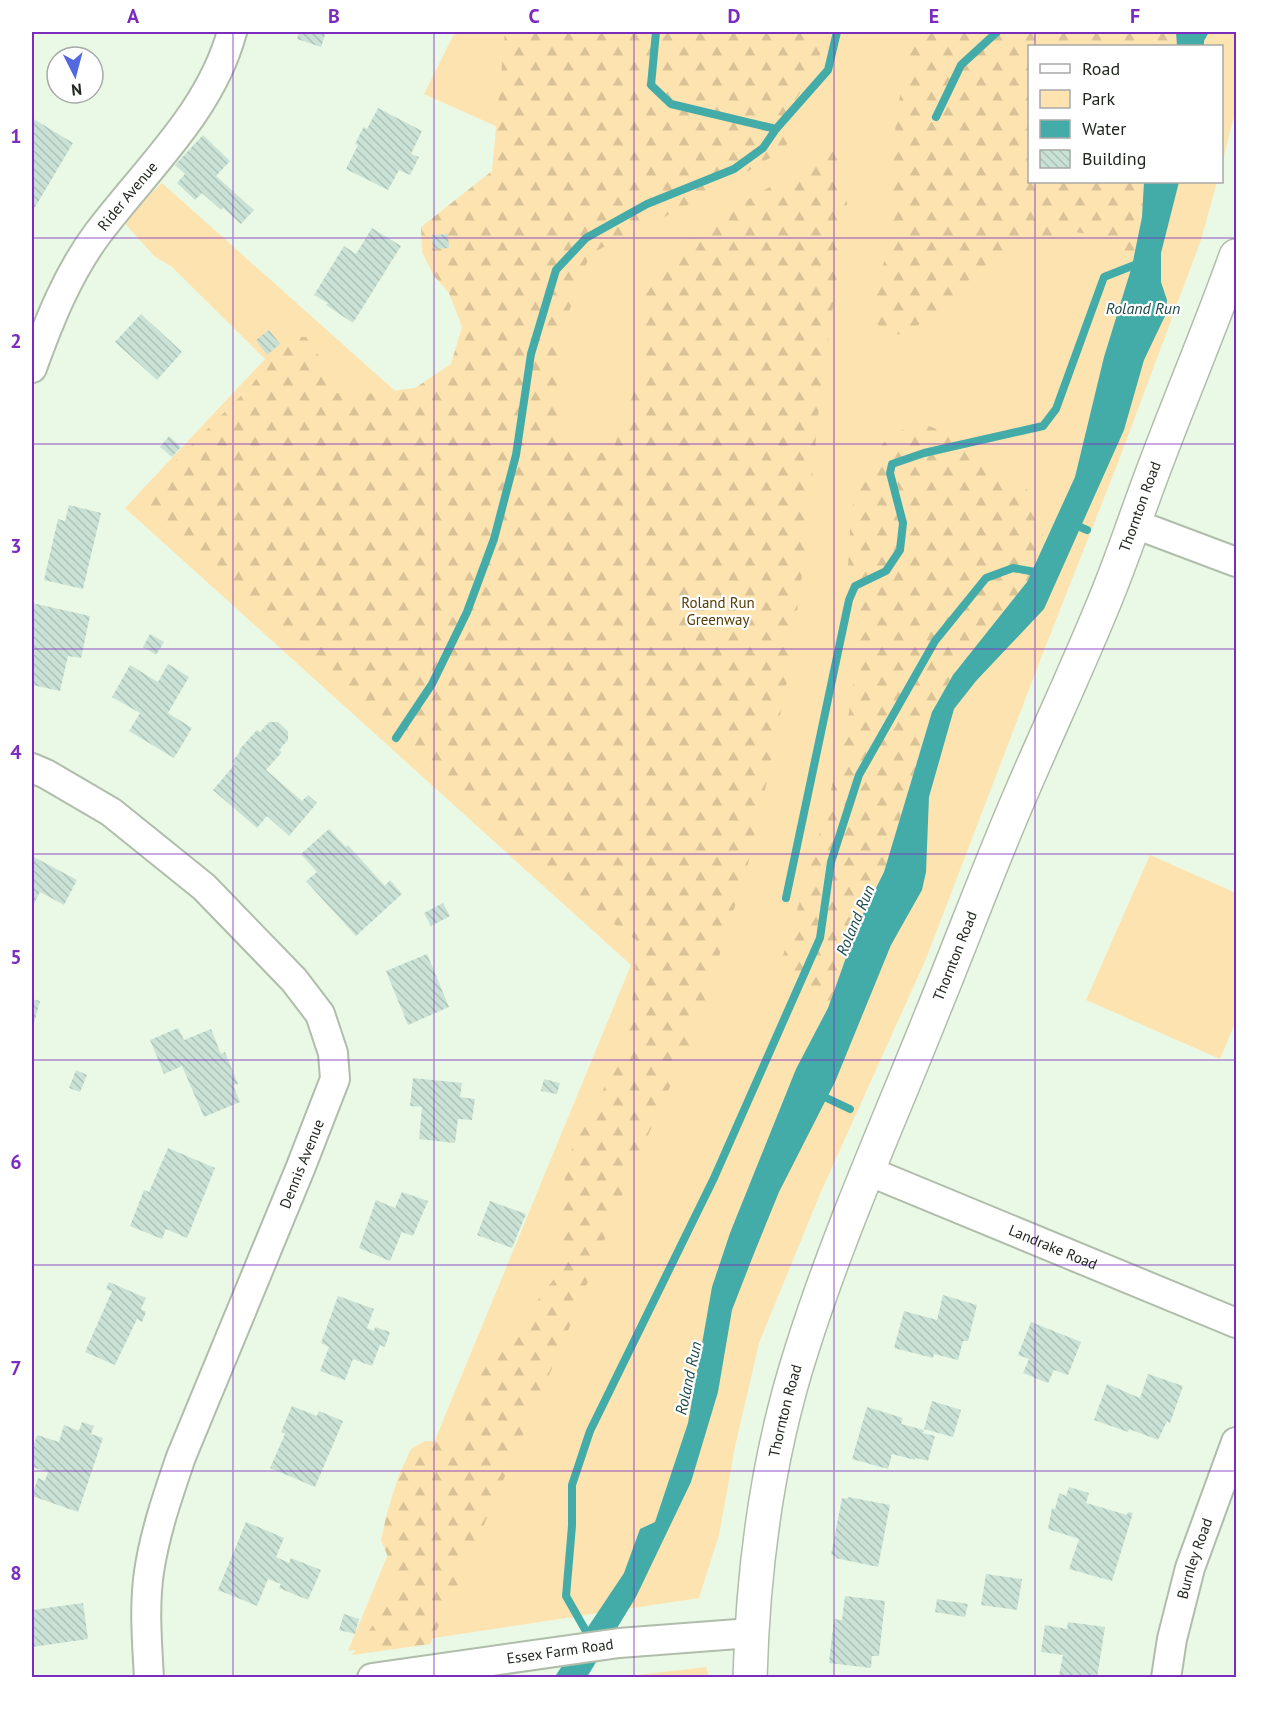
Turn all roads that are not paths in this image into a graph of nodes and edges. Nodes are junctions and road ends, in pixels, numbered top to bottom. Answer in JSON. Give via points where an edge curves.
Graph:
{"nodes":[{"id":1,"x":232,"y":32,"type":"edge"},
{"id":2,"x":1236,"y":256,"type":"edge"},
{"id":3,"x":32,"y":368,"type":"edge"},
{"id":4,"x":1135,"y":524,"type":"junction"},
{"id":5,"x":1236,"y":562,"type":"edge"},
{"id":6,"x":32,"y":768,"type":"edge"},
{"id":7,"x":868,"y":1171,"type":"junction"},
{"id":8,"x":1236,"y":1323,"type":"edge"},
{"id":9,"x":1236,"y":1442,"type":"edge"},
{"id":10,"x":751,"y":1633,"type":"junction"},
{"id":11,"x":149,"y":1677,"type":"edge"},
{"id":12,"x":372,"y":1677,"type":"edge"},
{"id":13,"x":750,"y":1677,"type":"edge"},
{"id":14,"x":1166,"y":1677,"type":"edge"}],
"edges":[{"from":1,"to":3,"type":"street","name":"Rider Avenue","via":[[216,76],[198,108],[97,234],[71,275]]},
{"from":2,"to":4,"type":"street","name":"Thornton Road"},
{"from":4,"to":5,"type":"street"},
{"from":4,"to":7,"type":"street","name":"Thornton Road"},
{"from":6,"to":11,"type":"street","name":"Dennis Avenue","via":[[111,812],[204,887],[294,980],[320,1014],[333,1053],[335,1079],[165,1502],[148,1574]]},
{"from":7,"to":8,"type":"street","name":"Landrake Road"},
{"from":7,"to":10,"type":"street","name":"Thornton Road","via":[[801,1351],[760,1542]]},
{"from":9,"to":14,"type":"street","name":"Burnley Road","via":[[1190,1568]]},
{"from":10,"to":12,"type":"street","name":"Essex Farm Road","via":[[619,1643]]},
{"from":10,"to":13,"type":"street","name":"Thornton Road"}]}
